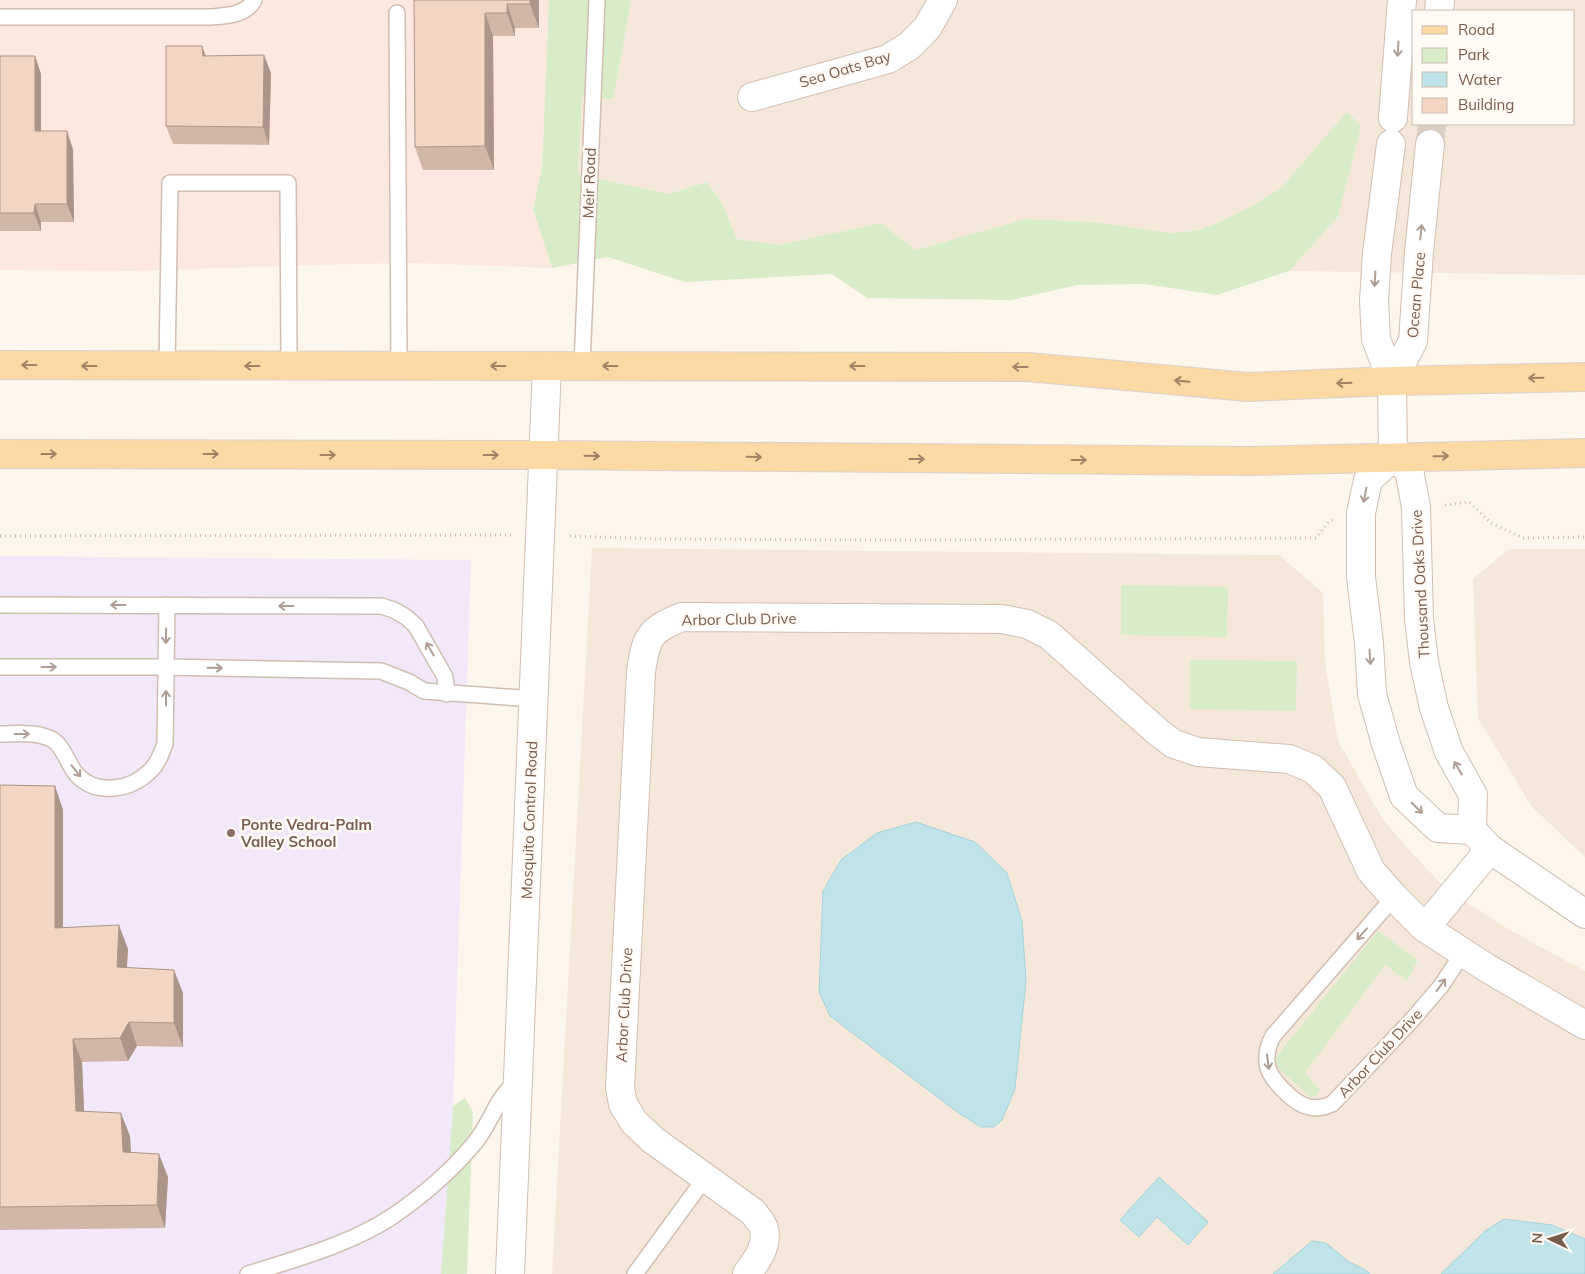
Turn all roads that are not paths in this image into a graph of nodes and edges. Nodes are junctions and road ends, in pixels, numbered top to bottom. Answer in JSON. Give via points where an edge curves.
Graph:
{"nodes":[{"id":1,"x":254,"y":0,"type":"edge"},
{"id":2,"x":597,"y":0,"type":"edge"},
{"id":3,"x":944,"y":0,"type":"edge"},
{"id":4,"x":1402,"y":0,"type":"edge"},
{"id":5,"x":397,"y":12,"type":"dead end"},
{"id":6,"x":0,"y":17,"type":"edge"},
{"id":7,"x":752,"y":97,"type":"dead end"},
{"id":8,"x":1430,"y":144,"type":"tunnel mouth"},
{"id":9,"x":0,"y":365,"type":"edge"},
{"id":10,"x":167,"y":366,"type":"junction"},
{"id":11,"x":288,"y":366,"type":"junction"},
{"id":12,"x":399,"y":366,"type":"junction"},
{"id":13,"x":547,"y":366,"type":"junction"},
{"id":14,"x":582,"y":366,"type":"junction"},
{"id":15,"x":1585,"y":377,"type":"edge"},
{"id":16,"x":1392,"y":380,"type":"junction"},
{"id":17,"x":1585,"y":453,"type":"edge"},
{"id":18,"x":0,"y":454,"type":"edge"},
{"id":19,"x":543,"y":455,"type":"junction"},
{"id":20,"x":1392,"y":458,"type":"junction"},
{"id":21,"x":0,"y":605,"type":"edge"},
{"id":22,"x":167,"y":605,"type":"junction"},
{"id":23,"x":0,"y":667,"type":"edge"},
{"id":24,"x":166,"y":667,"type":"junction"},
{"id":25,"x":447,"y":694,"type":"junction"},
{"id":26,"x":534,"y":699,"type":"junction"},
{"id":27,"x":0,"y":734,"type":"edge"},
{"id":28,"x":1481,"y":840,"type":"junction"},
{"id":29,"x":1394,"y":898,"type":"junction"},
{"id":30,"x":1585,"y":914,"type":"edge"},
{"id":31,"x":1425,"y":928,"type":"junction"},
{"id":32,"x":1463,"y":953,"type":"junction"},
{"id":33,"x":1585,"y":1025,"type":"edge"},
{"id":34,"x":518,"y":1078,"type":"junction"},
{"id":35,"x":705,"y":1178,"type":"junction"},
{"id":36,"x":248,"y":1274,"type":"edge"},
{"id":37,"x":510,"y":1274,"type":"edge"},
{"id":38,"x":635,"y":1274,"type":"edge"},
{"id":39,"x":747,"y":1274,"type":"edge"}],
"edges":[{"from":1,"to":6,"type":"lane","via":[[241,12],[218,17]]},
{"from":2,"to":14,"type":"lane","name":"Meir Road"},
{"from":3,"to":7,"type":"street","name":"Sea Oats Bay","via":[[921,34],[888,59]]},
{"from":4,"to":16,"type":"street","one_way":true,"via":[[1374,301],[1376,339]]},
{"from":5,"to":12,"type":"lane"},
{"from":16,"to":8,"type":"street","name":"Ocean Place","one_way":true,"via":[[1413,341]]},
{"from":10,"to":9,"type":"main road","one_way":true},
{"from":11,"to":10,"type":"main road","one_way":true},
{"from":10,"to":11,"type":"lane","via":[[170,183],[288,182]]},
{"from":11,"to":12,"type":"main road"},
{"from":13,"to":12,"type":"main road","one_way":true},
{"from":13,"to":14,"type":"main road"},
{"from":13,"to":19,"type":"street","name":"Mosquito Control Road"},
{"from":16,"to":14,"type":"main road","one_way":true,"via":[[1248,387],[1028,367]]},
{"from":15,"to":16,"type":"main road","one_way":true},
{"from":16,"to":20,"type":"street"},
{"from":20,"to":17,"type":"main road","one_way":true},
{"from":18,"to":19,"type":"main road","one_way":true},
{"from":19,"to":20,"type":"main road","one_way":true,"via":[[1249,461]]},
{"from":19,"to":26,"type":"street","name":"Mosquito Control Road"},
{"from":28,"to":20,"type":"street","name":"Thousand Oaks Drive","one_way":true,"via":[[1473,795],[1449,752],[1434,708],[1419,619],[1416,507],[1409,470]]},
{"from":20,"to":28,"type":"street","one_way":true,"via":[[1368,480],[1361,513],[1361,577],[1372,694],[1404,796],[1438,828]]},
{"from":22,"to":21,"type":"lane","one_way":true},
{"from":22,"to":24,"type":"lane","one_way":true},
{"from":25,"to":22,"type":"lane","one_way":true,"via":[[446,677],[416,626],[394,610],[381,606]]},
{"from":23,"to":24,"type":"lane","one_way":true},
{"from":24,"to":25,"type":"lane","one_way":true,"via":[[381,671],[424,691]]},
{"from":27,"to":24,"type":"lane","one_way":true,"via":[[44,736],[56,742],[77,774],[88,783],[100,788],[128,785],[151,770],[166,744]]},
{"from":25,"to":26,"type":"lane"},
{"from":26,"to":34,"type":"street","name":"Mosquito Control Road"},
{"from":28,"to":30,"type":"street"},
{"from":28,"to":31,"type":"street"},
{"from":29,"to":31,"type":"street","name":"Arbor Club Drive"},
{"from":29,"to":32,"type":"lane","name":"Arbor Club Drive","one_way":true,"via":[[1273,1036],[1267,1048],[1267,1065],[1290,1097],[1307,1107],[1320,1108],[1332,1104],[1417,1014]]},
{"from":29,"to":35,"type":"street","name":"Arbor Club Drive","via":[[1372,871],[1332,787],[1313,769],[1289,758],[1198,752],[1174,744],[1049,635],[1027,624],[1002,618],[682,617],[662,625],[644,650],[641,672],[620,1088],[623,1104],[634,1122]]},
{"from":31,"to":32,"type":"street","name":"Arbor Club Drive"},
{"from":32,"to":33,"type":"street","name":"Arbor Club Drive"},
{"from":34,"to":36,"type":"lane","via":[[500,1100],[474,1144],[420,1196],[393,1216],[332,1246]]},
{"from":34,"to":37,"type":"street","name":"Mosquito Control Road"},
{"from":35,"to":38,"type":"lane"},
{"from":35,"to":39,"type":"street","name":"Arbor Club Drive","via":[[753,1212],[764,1228],[764,1245]]}]}
